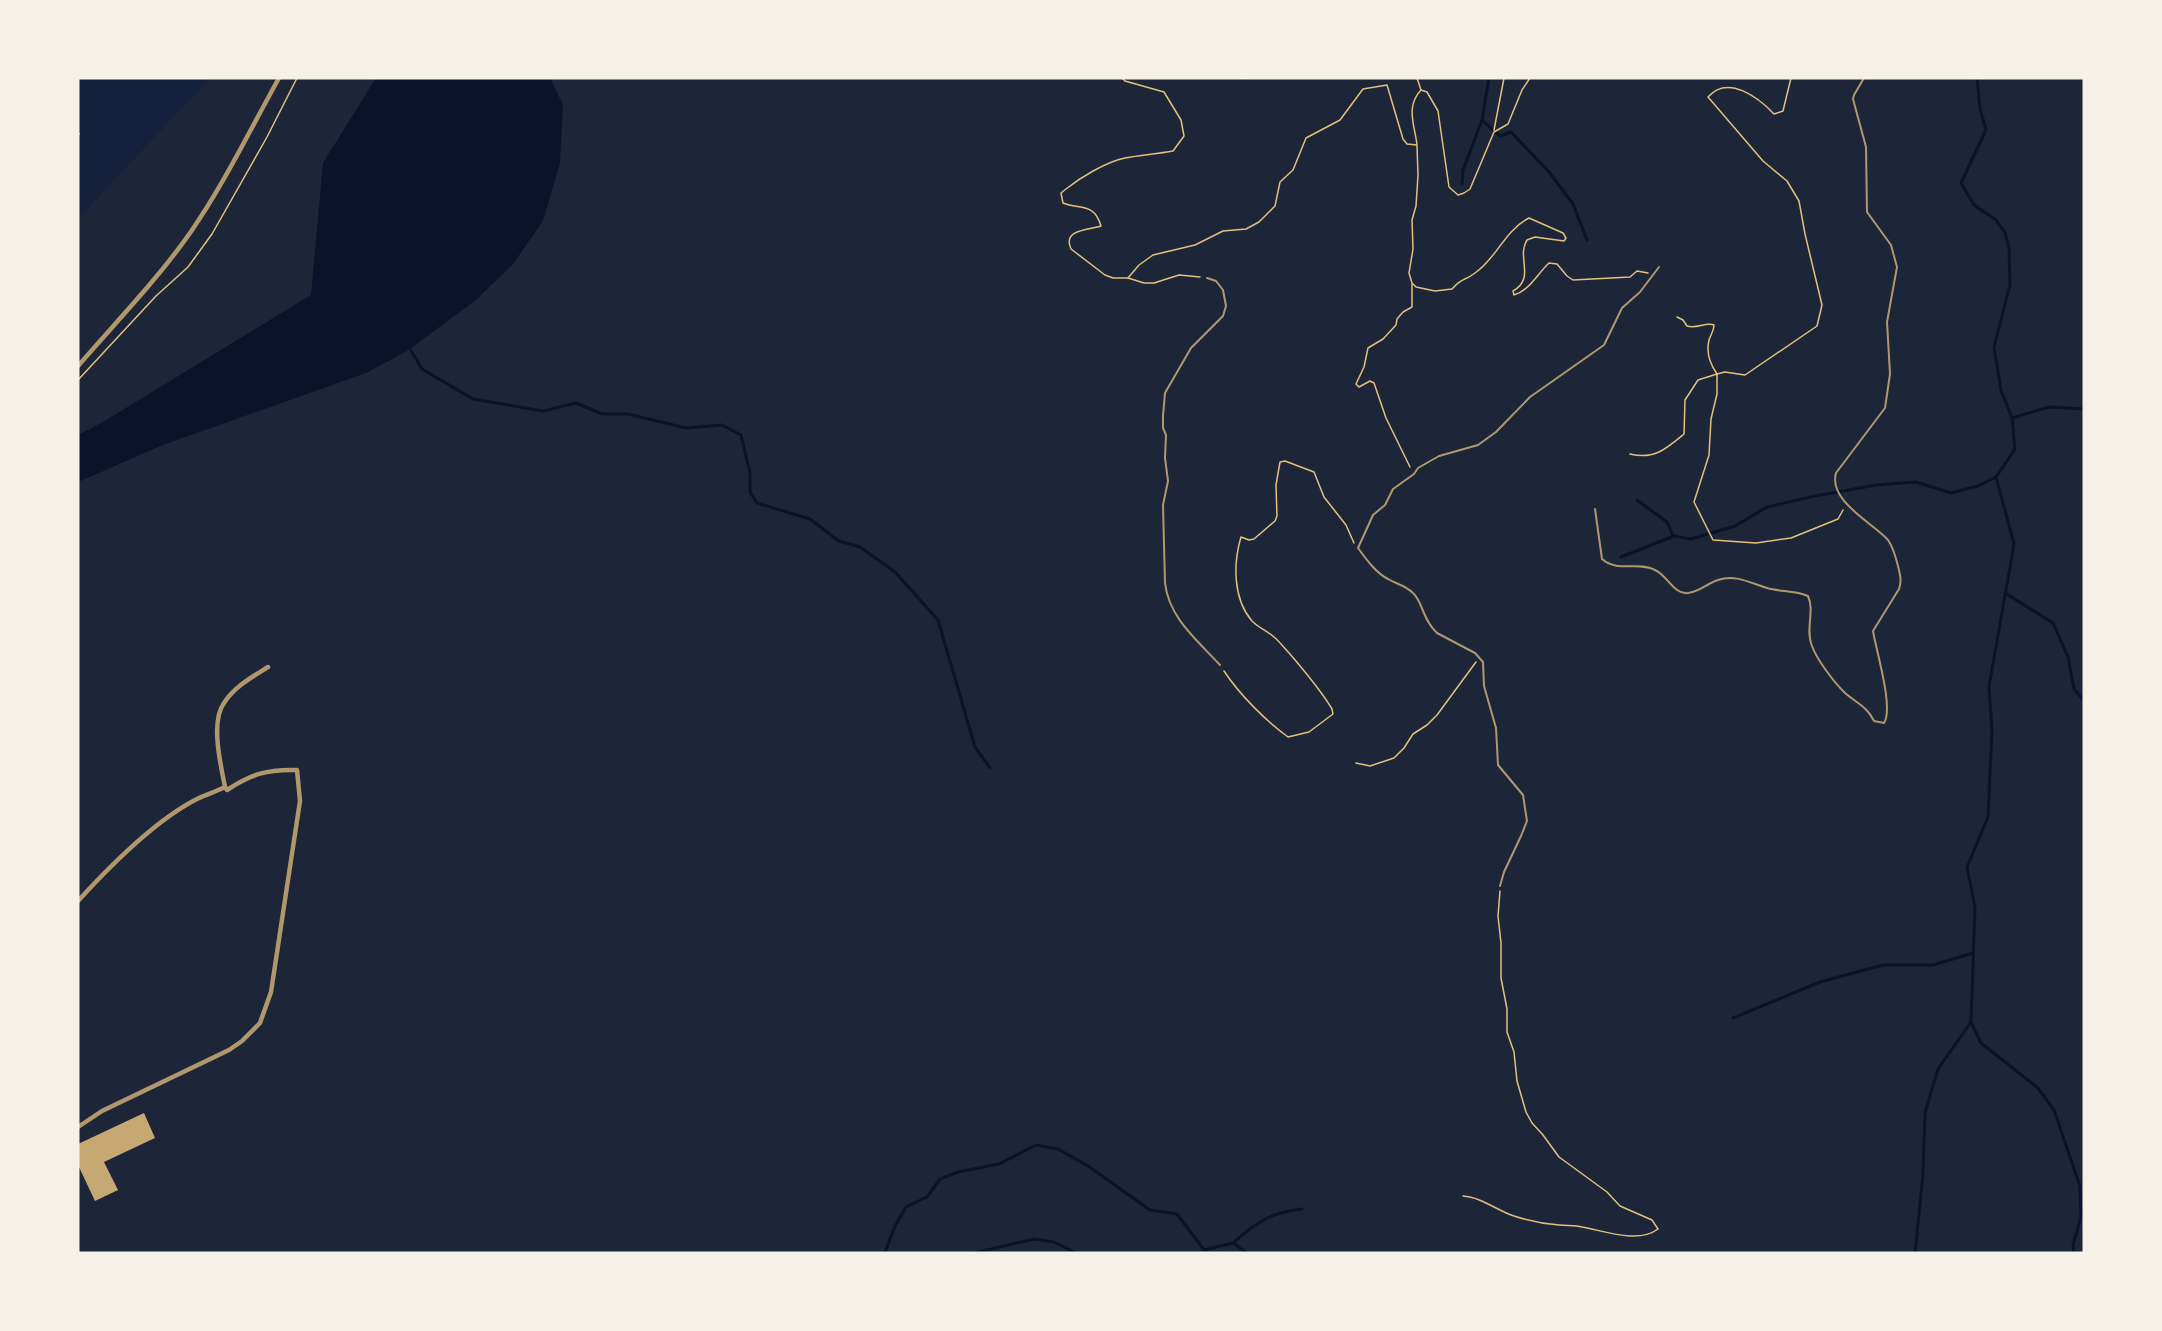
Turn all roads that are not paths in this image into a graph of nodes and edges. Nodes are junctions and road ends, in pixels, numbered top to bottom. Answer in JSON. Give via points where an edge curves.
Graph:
{"nodes":[{"id":1,"x":279,"y":78,"type":"edge"},
{"id":2,"x":1864,"y":78,"type":"edge"},
{"id":3,"x":1659,"y":267,"type":"dead end"},
{"id":4,"x":1207,"y":278,"type":"road end"},
{"id":5,"x":78,"y":366,"type":"edge"},
{"id":6,"x":1595,"y":509,"type":"dead end"},
{"id":7,"x":1220,"y":665,"type":"road end"},
{"id":8,"x":268,"y":667,"type":"dead end"},
{"id":9,"x":225,"y":787,"type":"junction"},
{"id":10,"x":1500,"y":886,"type":"road end"},
{"id":11,"x":78,"y":902,"type":"edge"},
{"id":12,"x":78,"y":1127,"type":"edge"}],
"edges":[{"from":1,"to":5,"type":"street","via":[[190,234]]},
{"from":2,"to":6,"type":"lane","via":[[1853,99],[1866,147],[1867,212],[1891,245],[1898,267],[1887,322],[1890,374],[1885,408],[1836,473],[1836,485],[1845,501],[1887,540],[1900,574],[1899,589],[1873,631],[1887,705],[1884,723],[1874,721],[1864,706],[1844,692],[1812,647],[1808,596],[1741,579],[1717,580],[1682,593],[1656,570],[1607,563],[1602,559]]},
{"from":3,"to":10,"type":"lane","via":[[1622,308],[1604,345],[1530,397],[1478,445],[1439,456],[1418,468],[1393,489],[1373,515],[1358,548],[1381,575],[1415,594],[1426,621],[1437,633],[1480,657],[1485,668],[1484,686],[1496,728],[1498,765],[1520,789],[1527,821]]},
{"from":4,"to":7,"type":"lane","via":[[1223,290],[1223,316],[1191,348],[1165,393],[1165,583],[1175,615]]},
{"from":8,"to":9,"type":"street","via":[[242,684],[223,704],[218,739]]},
{"from":9,"to":11,"type":"street","via":[[198,798],[160,824]]},
{"from":9,"to":12,"type":"street","via":[[227,790],[250,776],[280,769],[297,770],[297,824],[271,992],[260,1023],[229,1050],[102,1111]]}]}
